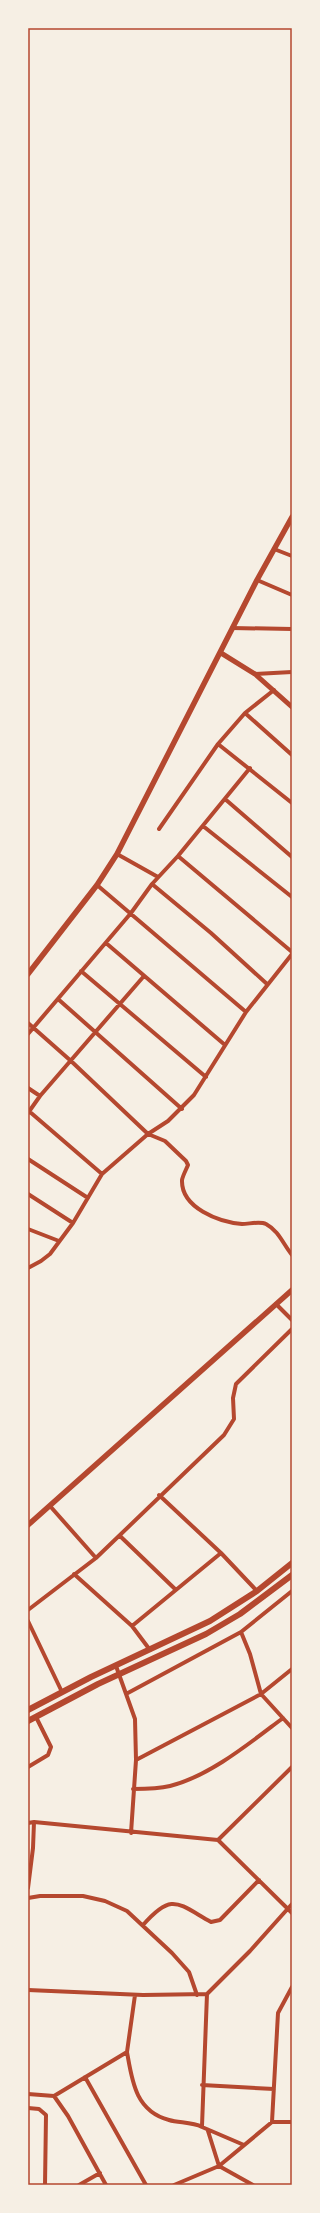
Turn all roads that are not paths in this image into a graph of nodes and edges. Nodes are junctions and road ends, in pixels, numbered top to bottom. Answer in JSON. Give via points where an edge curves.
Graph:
{"nodes":[{"id":1,"x":292,"y":517,"type":"edge"},
{"id":2,"x":274,"y":549,"type":"junction"},
{"id":3,"x":292,"y":556,"type":"edge"},
{"id":4,"x":257,"y":580,"type":"junction"},
{"id":5,"x":292,"y":595,"type":"edge"},
{"id":6,"x":232,"y":628,"type":"junction"},
{"id":7,"x":292,"y":629,"type":"edge"},
{"id":8,"x":221,"y":653,"type":"junction"},
{"id":9,"x":292,"y":672,"type":"edge"},
{"id":10,"x":255,"y":674,"type":"junction"},
{"id":11,"x":274,"y":690,"type":"junction"},
{"id":12,"x":292,"y":707,"type":"edge"},
{"id":13,"x":245,"y":713,"type":"junction"},
{"id":14,"x":218,"y":744,"type":"junction"},
{"id":15,"x":292,"y":755,"type":"edge"},
{"id":16,"x":250,"y":768,"type":"junction"},
{"id":17,"x":225,"y":798,"type":"junction"},
{"id":18,"x":292,"y":803,"type":"edge"},
{"id":19,"x":203,"y":826,"type":"junction"},
{"id":20,"x":159,"y":829,"type":"dead end"},
{"id":21,"x":117,"y":854,"type":"junction"},
{"id":22,"x":178,"y":856,"type":"junction"},
{"id":23,"x":292,"y":857,"type":"edge"},
{"id":24,"x":158,"y":877,"type":"junction"},
{"id":25,"x":152,"y":884,"type":"junction"},
{"id":26,"x":97,"y":886,"type":"junction"},
{"id":27,"x":292,"y":897,"type":"edge"},
{"id":28,"x":131,"y":913,"type":"junction"},
{"id":29,"x":106,"y":943,"type":"junction"},
{"id":30,"x":292,"y":953,"type":"edge"},
{"id":31,"x":81,"y":971,"type":"junction"},
{"id":32,"x":28,"y":974,"type":"edge"},
{"id":33,"x":144,"y":976,"type":"junction"},
{"id":34,"x":267,"y":984,"type":"junction"},
{"id":35,"x":58,"y":999,"type":"junction"},
{"id":36,"x":120,"y":1003,"type":"junction"},
{"id":37,"x":246,"y":1012,"type":"junction"},
{"id":38,"x":28,"y":1023,"type":"edge"},
{"id":39,"x":33,"y":1028,"type":"junction"},
{"id":40,"x":96,"y":1031,"type":"junction"},
{"id":41,"x":28,"y":1034,"type":"edge"},
{"id":42,"x":225,"y":1045,"type":"junction"},
{"id":43,"x":71,"y":1061,"type":"junction"},
{"id":44,"x":206,"y":1077,"type":"junction"},
{"id":45,"x":28,"y":1088,"type":"edge"},
{"id":46,"x":40,"y":1096,"type":"junction"},
{"id":47,"x":182,"y":1109,"type":"junction"},
{"id":48,"x":29,"y":1112,"type":"edge"},
{"id":49,"x":148,"y":1134,"type":"junction"},
{"id":50,"x":28,"y":1159,"type":"edge"},
{"id":51,"x":102,"y":1174,"type":"junction"},
{"id":52,"x":28,"y":1194,"type":"edge"},
{"id":53,"x":88,"y":1198,"type":"junction"},
{"id":54,"x":73,"y":1222,"type":"junction"},
{"id":55,"x":28,"y":1229,"type":"edge"},
{"id":56,"x":59,"y":1241,"type":"junction"},
{"id":57,"x":292,"y":1255,"type":"edge"},
{"id":58,"x":28,"y":1268,"type":"edge"},
{"id":59,"x":292,"y":1290,"type":"edge"},
{"id":60,"x":276,"y":1304,"type":"junction"},
{"id":61,"x":292,"y":1320,"type":"edge"},
{"id":62,"x":292,"y":1329,"type":"edge"},
{"id":63,"x":159,"y":1495,"type":"junction"},
{"id":64,"x":50,"y":1506,"type":"junction"},
{"id":65,"x":28,"y":1525,"type":"edge"},
{"id":66,"x":120,"y":1536,"type":"junction"},
{"id":67,"x":221,"y":1553,"type":"junction"},
{"id":68,"x":96,"y":1558,"type":"junction"},
{"id":69,"x":292,"y":1563,"type":"edge"},
{"id":70,"x":74,"y":1574,"type":"junction"},
{"id":71,"x":292,"y":1575,"type":"edge"},
{"id":72,"x":175,"y":1589,"type":"junction"},
{"id":73,"x":257,"y":1591,"type":"junction"},
{"id":74,"x":292,"y":1591,"type":"edge"},
{"id":75,"x":28,"y":1610,"type":"edge"},
{"id":76,"x":28,"y":1621,"type":"edge"},
{"id":77,"x":132,"y":1626,"type":"junction"},
{"id":78,"x":241,"y":1632,"type":"junction"},
{"id":79,"x":150,"y":1650,"type":"junction"},
{"id":80,"x":116,"y":1666,"type":"junction"},
{"id":81,"x":292,"y":1669,"type":"edge"},
{"id":82,"x":120,"y":1674,"type":"junction"},
{"id":83,"x":62,"y":1692,"type":"junction"},
{"id":84,"x":126,"y":1694,"type":"junction"},
{"id":85,"x":261,"y":1694,"type":"junction"},
{"id":86,"x":28,"y":1710,"type":"edge"},
{"id":87,"x":36,"y":1717,"type":"junction"},
{"id":88,"x":283,"y":1718,"type":"junction"},
{"id":89,"x":28,"y":1721,"type":"edge"},
{"id":90,"x":292,"y":1728,"type":"edge"},
{"id":91,"x":136,"y":1760,"type":"junction"},
{"id":92,"x":28,"y":1767,"type":"edge"},
{"id":93,"x":292,"y":1767,"type":"edge"},
{"id":94,"x":133,"y":1789,"type":"junction"},
{"id":95,"x":34,"y":1822,"type":"junction"},
{"id":96,"x":28,"y":1823,"type":"edge"},
{"id":97,"x":130,"y":1832,"type":"junction"},
{"id":98,"x":218,"y":1840,"type":"junction"},
{"id":99,"x":259,"y":1880,"type":"junction"},
{"id":100,"x":28,"y":1888,"type":"edge"},
{"id":101,"x":28,"y":1898,"type":"edge"},
{"id":102,"x":292,"y":1904,"type":"edge"},
{"id":103,"x":288,"y":1909,"type":"junction"},
{"id":104,"x":292,"y":1913,"type":"edge"},
{"id":105,"x":143,"y":1925,"type":"junction"},
{"id":106,"x":292,"y":1987,"type":"edge"},
{"id":107,"x":28,"y":1990,"type":"edge"},
{"id":108,"x":207,"y":1994,"type":"junction"},
{"id":109,"x":287,"y":1994,"type":"junction"},
{"id":110,"x":135,"y":1995,"type":"junction"},
{"id":111,"x":197,"y":1995,"type":"junction"},
{"id":112,"x":292,"y":1996,"type":"edge"},
{"id":113,"x":127,"y":2052,"type":"junction"},
{"id":114,"x":85,"y":2077,"type":"junction"},
{"id":115,"x":202,"y":2085,"type":"junction"},
{"id":116,"x":274,"y":2089,"type":"junction"},
{"id":117,"x":28,"y":2094,"type":"edge"},
{"id":118,"x":54,"y":2096,"type":"junction"},
{"id":119,"x":28,"y":2108,"type":"edge"},
{"id":120,"x":272,"y":2122,"type":"junction"},
{"id":121,"x":292,"y":2122,"type":"edge"},
{"id":122,"x":202,"y":2126,"type":"junction"},
{"id":123,"x":208,"y":2131,"type":"junction"},
{"id":124,"x":244,"y":2145,"type":"junction"},
{"id":125,"x":219,"y":2166,"type":"junction"},
{"id":126,"x":100,"y":2173,"type":"junction"},
{"id":127,"x":45,"y":2185,"type":"edge"},
{"id":128,"x":79,"y":2185,"type":"edge"},
{"id":129,"x":106,"y":2185,"type":"edge"},
{"id":130,"x":146,"y":2185,"type":"edge"},
{"id":131,"x":174,"y":2185,"type":"edge"},
{"id":132,"x":252,"y":2185,"type":"edge"}],
"edges":[{"from":1,"to":2,"type":"main road"},
{"from":2,"to":3,"type":"street"},
{"from":2,"to":4,"type":"main road"},
{"from":4,"to":5,"type":"street"},
{"from":4,"to":6,"type":"main road"},
{"from":6,"to":7,"type":"street"},
{"from":6,"to":8,"type":"main road"},
{"from":8,"to":10,"type":"street"},
{"from":8,"to":21,"type":"main road"},
{"from":9,"to":10,"type":"street"},
{"from":10,"to":11,"type":"street"},
{"from":11,"to":12,"type":"street"},
{"from":11,"to":13,"type":"street"},
{"from":13,"to":14,"type":"street"},
{"from":13,"to":15,"type":"street"},
{"from":14,"to":16,"type":"street"},
{"from":14,"to":20,"type":"street"},
{"from":16,"to":17,"type":"street"},
{"from":16,"to":18,"type":"street"},
{"from":17,"to":19,"type":"street"},
{"from":17,"to":23,"type":"street"},
{"from":19,"to":22,"type":"street"},
{"from":19,"to":27,"type":"street"},
{"from":21,"to":24,"type":"street"},
{"from":21,"to":26,"type":"main road"},
{"from":22,"to":24,"type":"street"},
{"from":22,"to":30,"type":"street"},
{"from":24,"to":25,"type":"street"},
{"from":25,"to":28,"type":"street"},
{"from":25,"to":34,"type":"street"},
{"from":26,"to":28,"type":"street"},
{"from":26,"to":32,"type":"main road"},
{"from":28,"to":29,"type":"street"},
{"from":28,"to":37,"type":"street"},
{"from":29,"to":31,"type":"street"},
{"from":29,"to":33,"type":"street"},
{"from":30,"to":34,"type":"street"},
{"from":31,"to":35,"type":"street"},
{"from":31,"to":36,"type":"street"},
{"from":33,"to":36,"type":"street"},
{"from":33,"to":42,"type":"street"},
{"from":34,"to":37,"type":"street"},
{"from":35,"to":39,"type":"street"},
{"from":35,"to":40,"type":"street"},
{"from":36,"to":40,"type":"street"},
{"from":36,"to":44,"type":"street"},
{"from":37,"to":42,"type":"street"},
{"from":38,"to":39,"type":"street"},
{"from":39,"to":41,"type":"street"},
{"from":39,"to":43,"type":"street"},
{"from":40,"to":43,"type":"street"},
{"from":40,"to":47,"type":"street"},
{"from":42,"to":44,"type":"street"},
{"from":43,"to":46,"type":"street"},
{"from":43,"to":49,"type":"street"},
{"from":44,"to":47,"type":"street"},
{"from":45,"to":46,"type":"street"},
{"from":46,"to":48,"type":"street"},
{"from":47,"to":49,"type":"street"},
{"from":48,"to":51,"type":"street"},
{"from":49,"to":51,"type":"street"},
{"from":49,"to":57,"type":"street","via":[[165,1141],[186,1161],[188,1165],[182,1179],[184,1192],[193,1204],[207,1215],[221,1220],[241,1224],[265,1224],[278,1234]]},
{"from":50,"to":53,"type":"street"},
{"from":51,"to":53,"type":"street"},
{"from":52,"to":54,"type":"street"},
{"from":53,"to":54,"type":"street"},
{"from":54,"to":56,"type":"street"},
{"from":55,"to":56,"type":"street"},
{"from":56,"to":58,"type":"street","via":[[41,1261]]},
{"from":59,"to":60,"type":"main road"},
{"from":60,"to":61,"type":"street"},
{"from":60,"to":64,"type":"main road"},
{"from":62,"to":63,"type":"street","via":[[236,1384],[233,1398],[234,1419],[224,1435]]},
{"from":63,"to":66,"type":"street"},
{"from":63,"to":67,"type":"street"},
{"from":64,"to":65,"type":"main road"},
{"from":64,"to":68,"type":"street"},
{"from":66,"to":68,"type":"street"},
{"from":66,"to":72,"type":"street"},
{"from":67,"to":72,"type":"street"},
{"from":67,"to":73,"type":"street"},
{"from":68,"to":70,"type":"street"},
{"from":69,"to":73,"type":"main road"},
{"from":70,"to":75,"type":"street"},
{"from":70,"to":77,"type":"street"},
{"from":71,"to":82,"type":"main road","via":[[240,1614],[213,1630]]},
{"from":72,"to":77,"type":"street"},
{"from":73,"to":79,"type":"main road","via":[[210,1621]]},
{"from":74,"to":78,"type":"street"},
{"from":76,"to":83,"type":"street"},
{"from":77,"to":79,"type":"street"},
{"from":78,"to":84,"type":"street"},
{"from":78,"to":85,"type":"street"},
{"from":79,"to":80,"type":"main road"},
{"from":80,"to":82,"type":"street"},
{"from":80,"to":83,"type":"main road"},
{"from":81,"to":85,"type":"street"},
{"from":82,"to":84,"type":"street"},
{"from":82,"to":87,"type":"main road"},
{"from":83,"to":86,"type":"main road"},
{"from":84,"to":91,"type":"street","via":[[135,1719]]},
{"from":85,"to":88,"type":"street"},
{"from":85,"to":91,"type":"street"},
{"from":87,"to":89,"type":"main road"},
{"from":87,"to":92,"type":"street","via":[[51,1747],[48,1755]]},
{"from":88,"to":90,"type":"street"},
{"from":88,"to":94,"type":"street","via":[[252,1741],[187,1780],[158,1788]]},
{"from":91,"to":94,"type":"street"},
{"from":93,"to":98,"type":"street"},
{"from":94,"to":97,"type":"street"},
{"from":95,"to":96,"type":"street"},
{"from":95,"to":97,"type":"street"},
{"from":95,"to":100,"type":"street"},
{"from":97,"to":98,"type":"street"},
{"from":98,"to":99,"type":"street"},
{"from":99,"to":103,"type":"street"},
{"from":99,"to":105,"type":"street","via":[[220,1920],[211,1922],[182,1905],[167,1904],[157,1910]]},
{"from":101,"to":105,"type":"street","via":[[83,1896],[105,1901],[127,1911]]},
{"from":102,"to":103,"type":"street"},
{"from":103,"to":104,"type":"street"},
{"from":103,"to":108,"type":"street"},
{"from":105,"to":111,"type":"street","via":[[189,1972]]},
{"from":106,"to":109,"type":"street"},
{"from":107,"to":110,"type":"street"},
{"from":108,"to":111,"type":"street"},
{"from":108,"to":115,"type":"street"},
{"from":109,"to":112,"type":"street"},
{"from":109,"to":116,"type":"street","via":[[278,2013]]},
{"from":110,"to":111,"type":"street"},
{"from":110,"to":113,"type":"street"},
{"from":113,"to":114,"type":"street"},
{"from":113,"to":122,"type":"street","via":[[133,2087],[150,2110],[167,2120]]},
{"from":114,"to":118,"type":"street"},
{"from":114,"to":130,"type":"street"},
{"from":115,"to":116,"type":"street"},
{"from":115,"to":122,"type":"street"},
{"from":116,"to":120,"type":"street"},
{"from":117,"to":118,"type":"street"},
{"from":118,"to":126,"type":"street"},
{"from":119,"to":127,"type":"street","via":[[39,2109],[46,2115]]},
{"from":120,"to":121,"type":"street"},
{"from":120,"to":124,"type":"street"},
{"from":122,"to":123,"type":"street"},
{"from":123,"to":124,"type":"street"},
{"from":123,"to":125,"type":"street"},
{"from":124,"to":125,"type":"street"},
{"from":125,"to":131,"type":"street"},
{"from":125,"to":132,"type":"street"},
{"from":126,"to":128,"type":"street"},
{"from":126,"to":129,"type":"street"}]}
